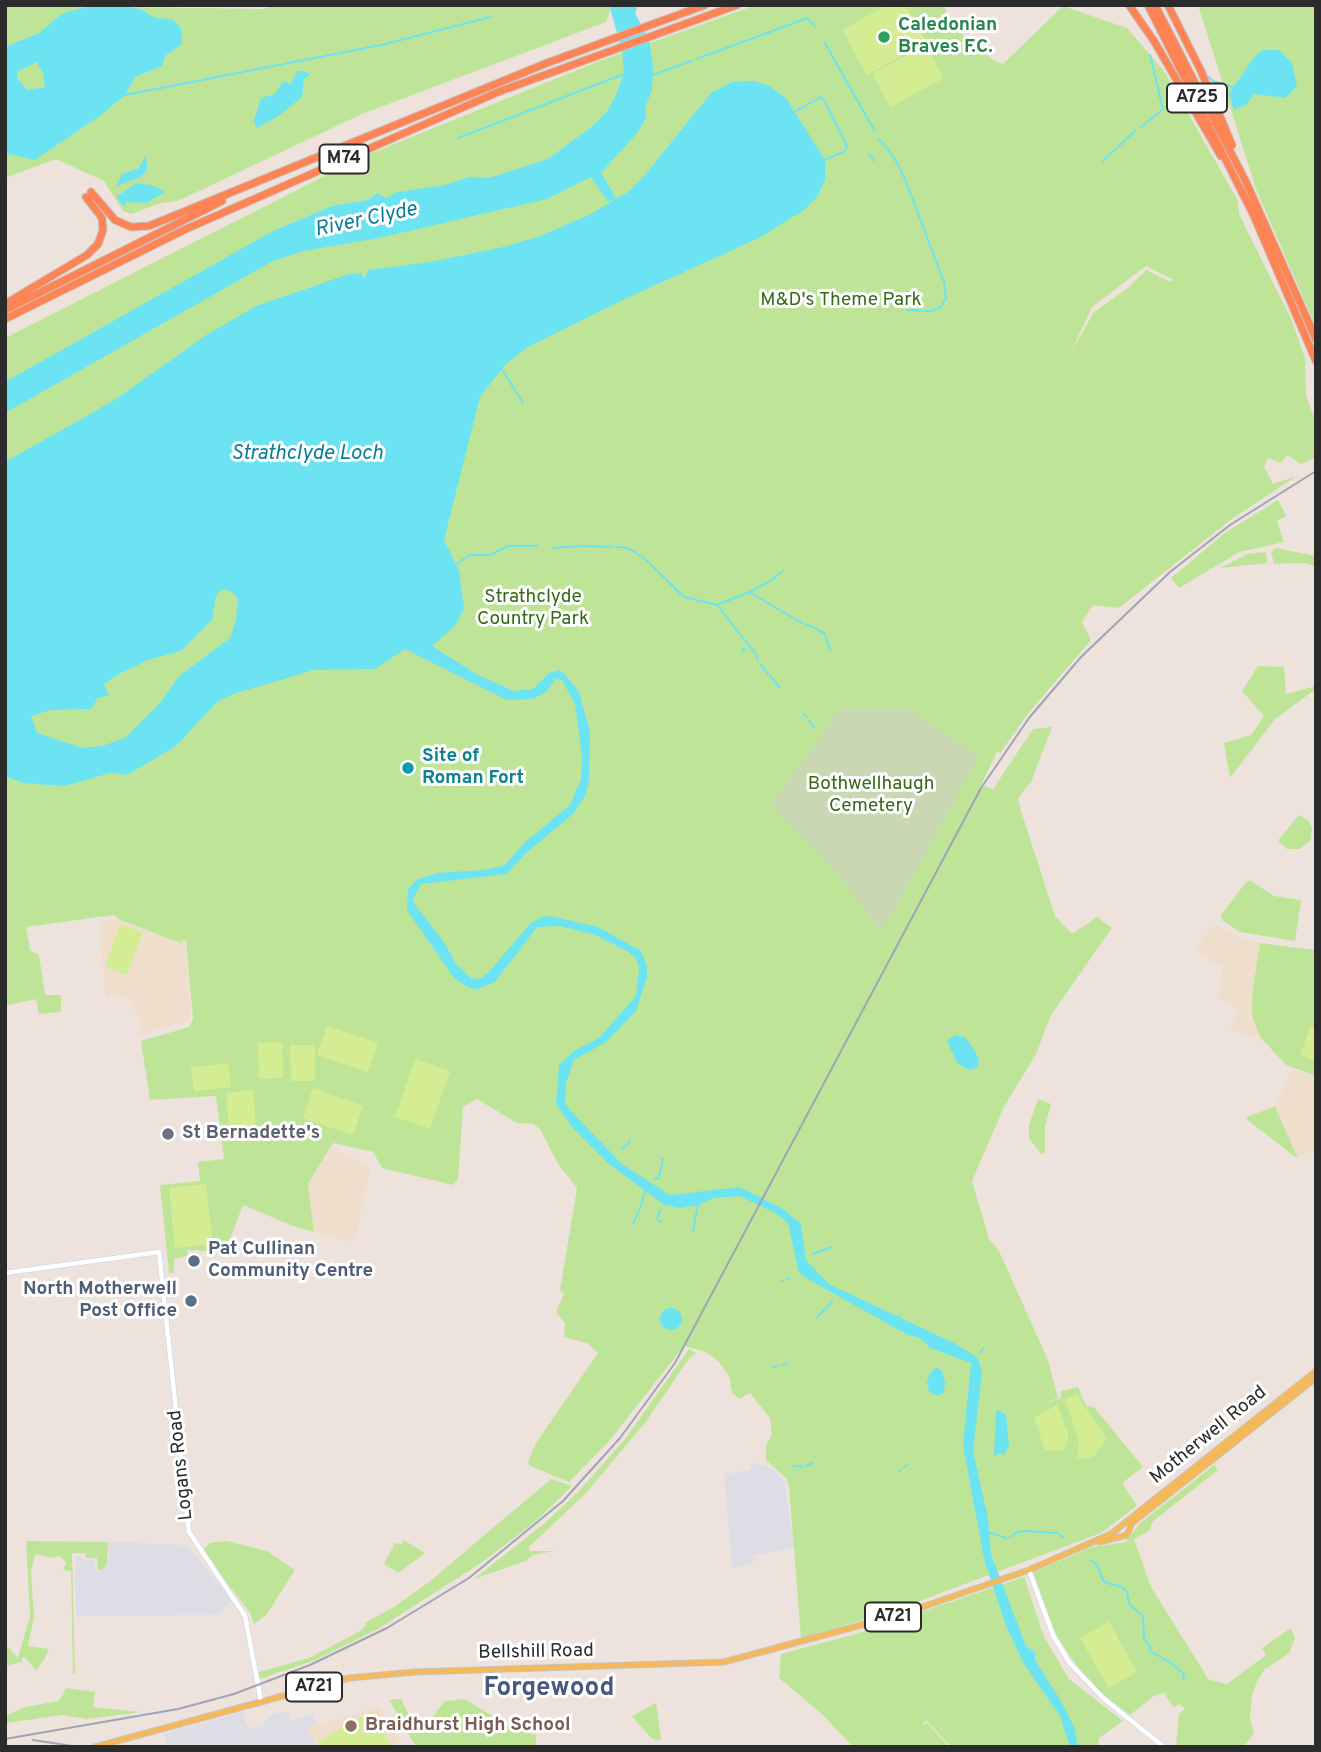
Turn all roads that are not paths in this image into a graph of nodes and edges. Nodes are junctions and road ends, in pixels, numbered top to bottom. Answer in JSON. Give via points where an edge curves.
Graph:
{"nodes":[{"id":1,"x":705,"y":5,"type":"edge"},
{"id":2,"x":737,"y":5,"type":"edge"},
{"id":3,"x":1129,"y":5,"type":"edge"},
{"id":4,"x":1148,"y":5,"type":"edge"},
{"id":5,"x":1156,"y":5,"type":"edge"},
{"id":6,"x":1168,"y":5,"type":"edge"},
{"id":7,"x":270,"y":178,"type":"junction"},
{"id":8,"x":1246,"y":182,"type":"junction"},
{"id":9,"x":1242,"y":193,"type":"junction"},
{"id":10,"x":5,"y":304,"type":"edge"},
{"id":11,"x":5,"y":310,"type":"edge"},
{"id":12,"x":5,"y":319,"type":"edge"},
{"id":13,"x":1316,"y":339,"type":"edge"},
{"id":14,"x":1316,"y":361,"type":"edge"},
{"id":15,"x":5,"y":1273,"type":"edge"},
{"id":16,"x":1316,"y":1371,"type":"edge"},
{"id":17,"x":1316,"y":1378,"type":"edge"},
{"id":18,"x":1122,"y":1524,"type":"junction"},
{"id":19,"x":1115,"y":1530,"type":"junction"},
{"id":20,"x":1129,"y":1530,"type":"junction"},
{"id":21,"x":1121,"y":1538,"type":"junction"},
{"id":22,"x":1091,"y":1542,"type":"junction"},
{"id":23,"x":1029,"y":1570,"type":"junction"},
{"id":24,"x":261,"y":1701,"type":"junction"},
{"id":25,"x":95,"y":1747,"type":"edge"},
{"id":26,"x":1164,"y":1747,"type":"edge"}],
"edges":[{"from":1,"to":7,"type":"highway","number":"M74","via":[[586,48]]},
{"from":2,"to":12,"type":"highway","number":"M74","via":[[498,92],[186,229]]},
{"from":3,"to":9,"type":"highway","number":"A725"},
{"from":4,"to":9,"type":"highway","number":"A725"},
{"from":5,"to":8,"type":"highway","number":"A725"},
{"from":6,"to":8,"type":"highway","number":"A725","via":[[1201,71]]},
{"from":7,"to":10,"type":"highway","via":[[141,228],[115,220],[89,194],[102,218],[99,244]]},
{"from":7,"to":11,"type":"highway","number":"M74"},
{"from":8,"to":13,"type":"highway","number":"A725"},
{"from":9,"to":14,"type":"highway","number":"A725"},
{"from":15,"to":24,"type":"street","name":"Logans Road","via":[[159,1252],[189,1532],[245,1616]]},
{"from":16,"to":18,"type":"main road","name":"Motherwell Road","number":"A721"},
{"from":17,"to":20,"type":"main road","name":"Motherwell Road","via":[[1132,1523]]},
{"from":18,"to":19,"type":"main road","number":"A721"},
{"from":18,"to":20,"type":"main road"},
{"from":19,"to":21,"type":"main road"},
{"from":19,"to":22,"type":"main road","number":"A721"},
{"from":20,"to":21,"type":"main road","name":"Motherwell Road"},
{"from":21,"to":22,"type":"main road","number":"A721"},
{"from":22,"to":23,"type":"main road","number":"A721"},
{"from":23,"to":24,"type":"main road","name":"Bellshill Road","number":"A721","via":[[825,1637],[724,1662],[377,1674]]},
{"from":23,"to":26,"type":"street","via":[[1053,1635],[1082,1679]]},
{"from":24,"to":25,"type":"main road","name":"Bellshill Road","number":"A721"}]}
